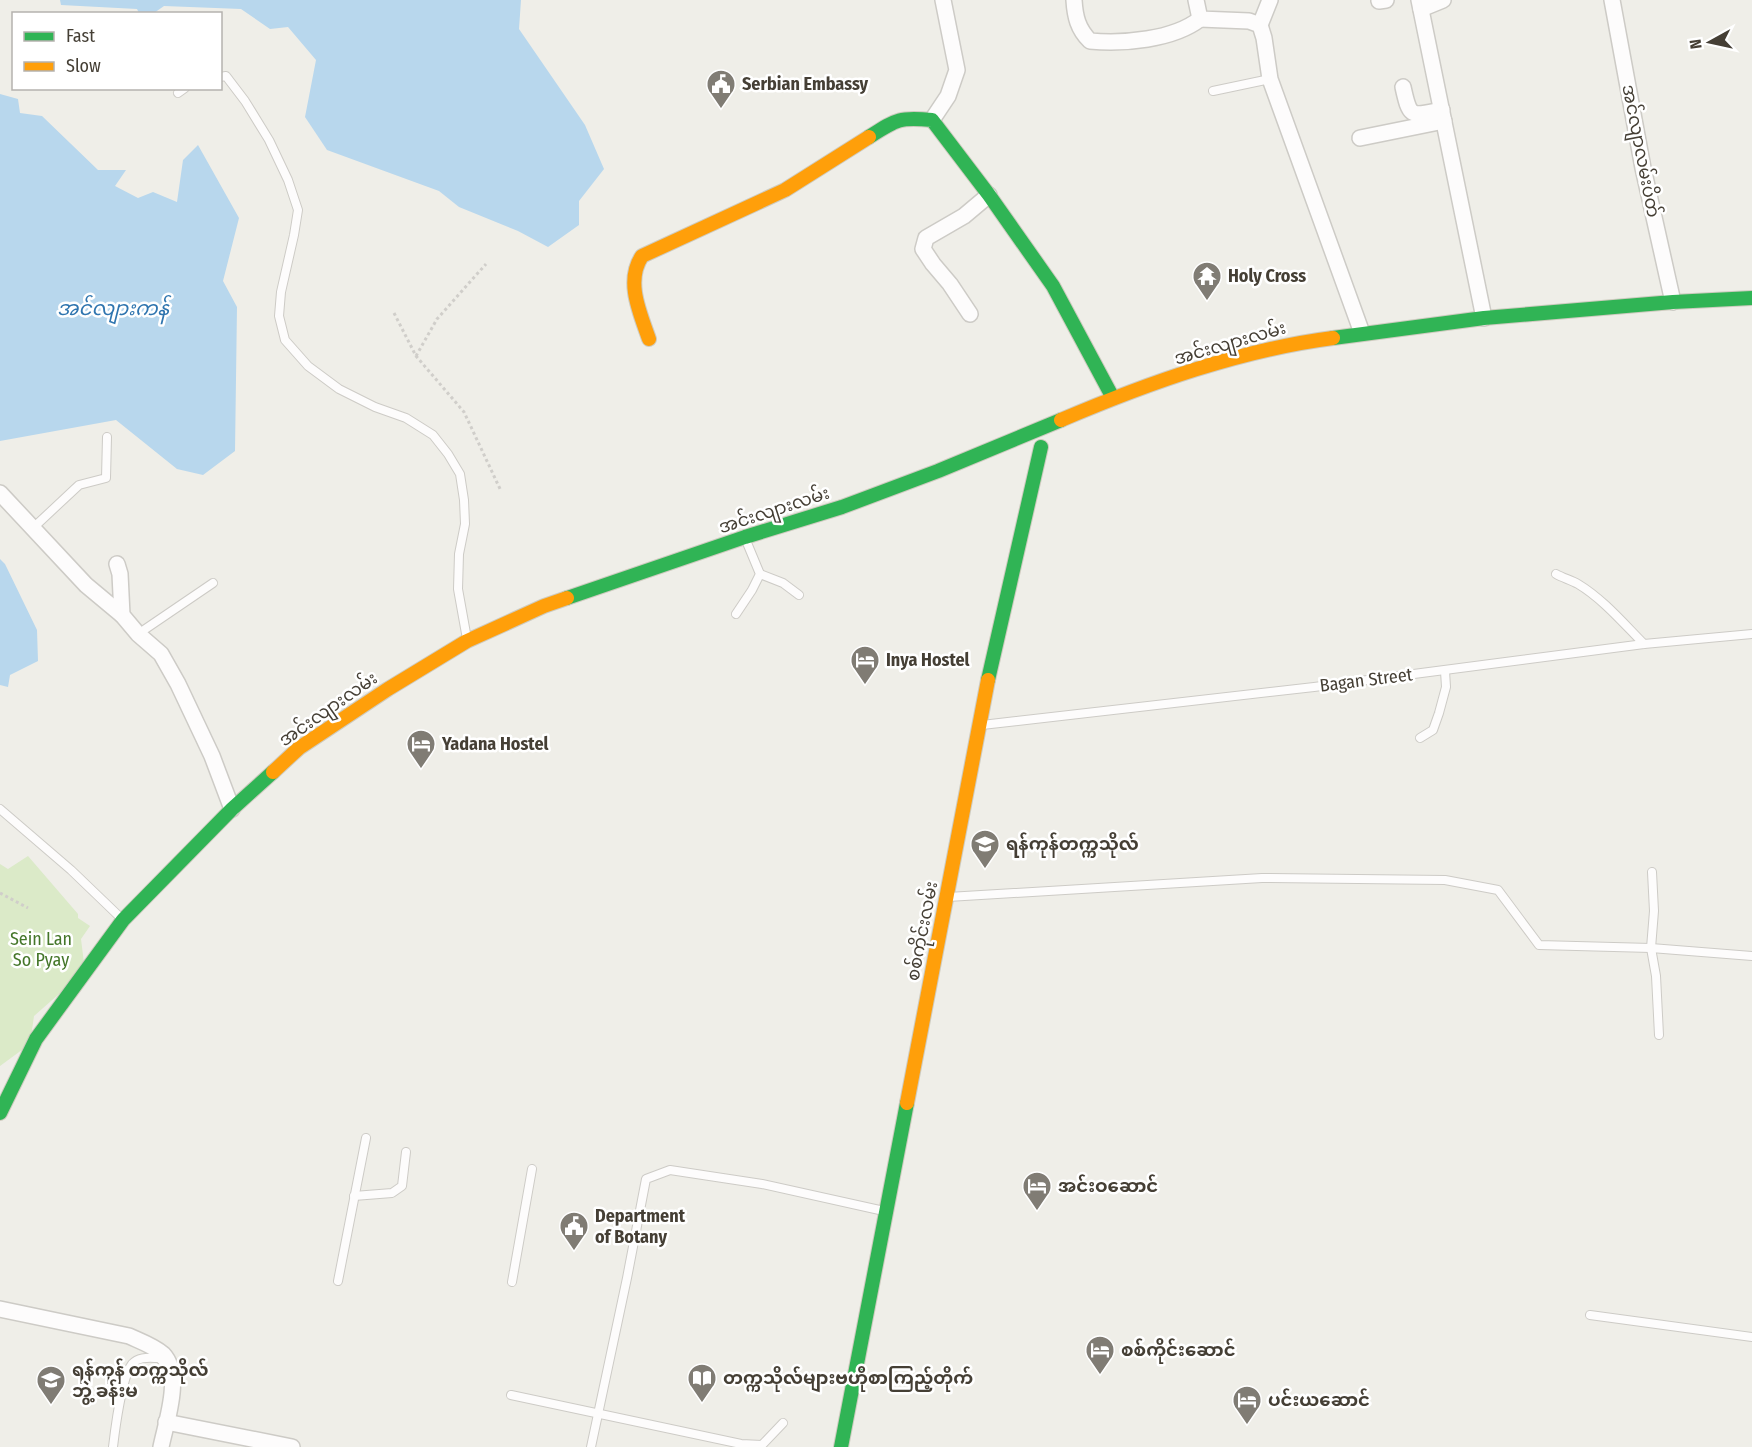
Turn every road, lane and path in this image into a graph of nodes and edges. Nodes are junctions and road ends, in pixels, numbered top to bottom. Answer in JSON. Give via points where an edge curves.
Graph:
{"nodes":[{"id":1,"x":943,"y":0,"type":"edge"},
{"id":2,"x":1074,"y":0,"type":"edge"},
{"id":3,"x":1196,"y":0,"type":"edge"},
{"id":4,"x":1270,"y":0,"type":"edge"},
{"id":5,"x":1443,"y":0,"type":"edge"},
{"id":6,"x":1612,"y":0,"type":"edge"},
{"id":7,"x":1420,"y":4,"type":"edge"},
{"id":8,"x":1200,"y":19,"type":"junction"},
{"id":9,"x":1260,"y":25,"type":"junction"},
{"id":10,"x":222,"y":77,"type":"edge"},
{"id":11,"x":1270,"y":79,"type":"junction"},
{"id":12,"x":1403,"y":87,"type":"dead end"},
{"id":13,"x":1214,"y":91,"type":"dead end"},
{"id":14,"x":1443,"y":115,"type":"junction"},
{"id":15,"x":932,"y":120,"type":"junction"},
{"id":16,"x":1360,"y":138,"type":"dead end"},
{"id":17,"x":989,"y":195,"type":"junction"},
{"id":18,"x":486,"y":264,"type":"dead end"},
{"id":19,"x":1752,"y":298,"type":"edge"},
{"id":20,"x":1673,"y":302,"type":"junction"},
{"id":21,"x":393,"y":313,"type":"dead end"},
{"id":22,"x":970,"y":314,"type":"dead end"},
{"id":23,"x":1484,"y":318,"type":"junction"},
{"id":24,"x":1362,"y":333,"type":"junction"},
{"id":25,"x":649,"y":339,"type":"dead end"},
{"id":26,"x":416,"y":356,"type":"junction"},
{"id":27,"x":1113,"y":398,"type":"junction"},
{"id":28,"x":1047,"y":424,"type":"junction"},
{"id":29,"x":107,"y":437,"type":"dead end"},
{"id":30,"x":1041,"y":447,"type":"joint"},
{"id":31,"x":501,"y":491,"type":"dead end"},
{"id":32,"x":0,"y":492,"type":"edge"},
{"id":33,"x":33,"y":528,"type":"junction"},
{"id":34,"x":745,"y":537,"type":"junction"},
{"id":35,"x":117,"y":564,"type":"dead end"},
{"id":36,"x":760,"y":574,"type":"junction"},
{"id":37,"x":1556,"y":574,"type":"dead end"},
{"id":38,"x":213,"y":583,"type":"dead end"},
{"id":39,"x":799,"y":595,"type":"dead end"},
{"id":40,"x":736,"y":614,"type":"dead end"},
{"id":41,"x":122,"y":615,"type":"junction"},
{"id":42,"x":138,"y":634,"type":"junction"},
{"id":43,"x":1752,"y":634,"type":"edge"},
{"id":44,"x":467,"y":641,"type":"junction"},
{"id":45,"x":1644,"y":644,"type":"junction"},
{"id":46,"x":1445,"y":671,"type":"junction"},
{"id":47,"x":979,"y":726,"type":"junction"},
{"id":48,"x":1420,"y":738,"type":"dead end"},
{"id":49,"x":0,"y":809,"type":"edge"},
{"id":50,"x":232,"y":809,"type":"junction"},
{"id":51,"x":1652,"y":872,"type":"dead end"},
{"id":52,"x":0,"y":893,"type":"edge"},
{"id":53,"x":946,"y":897,"type":"junction"},
{"id":54,"x":28,"y":908,"type":"dead end"},
{"id":55,"x":123,"y":920,"type":"junction"},
{"id":56,"x":1651,"y":948,"type":"junction"},
{"id":57,"x":1752,"y":956,"type":"edge"},
{"id":58,"x":1659,"y":1035,"type":"dead end"},
{"id":59,"x":0,"y":1113,"type":"edge"},
{"id":60,"x":366,"y":1138,"type":"dead end"},
{"id":61,"x":406,"y":1152,"type":"dead end"},
{"id":62,"x":532,"y":1169,"type":"dead end"},
{"id":63,"x":354,"y":1196,"type":"junction"},
{"id":64,"x":887,"y":1212,"type":"junction"},
{"id":65,"x":338,"y":1281,"type":"dead end"},
{"id":66,"x":512,"y":1282,"type":"dead end"},
{"id":67,"x":0,"y":1309,"type":"edge"},
{"id":68,"x":1590,"y":1315,"type":"dead end"},
{"id":69,"x":1752,"y":1337,"type":"edge"},
{"id":70,"x":172,"y":1370,"type":"junction"},
{"id":71,"x":511,"y":1395,"type":"dead end"},
{"id":72,"x":598,"y":1413,"type":"junction"},
{"id":73,"x":166,"y":1422,"type":"junction"},
{"id":74,"x":783,"y":1423,"type":"dead end"},
{"id":75,"x":113,"y":1447,"type":"edge"},
{"id":76,"x":161,"y":1447,"type":"edge"},
{"id":77,"x":292,"y":1447,"type":"edge"},
{"id":78,"x":591,"y":1447,"type":"edge"},
{"id":79,"x":842,"y":1447,"type":"edge"}],
"edges":[{"from":1,"to":15,"type":"street","via":[[957,70],[948,96]]},
{"from":2,"to":8,"type":"street","via":[[1081,32],[1090,41],[1113,43],[1153,37],[1190,27]]},
{"from":3,"to":8,"type":"street"},
{"from":4,"to":9,"type":"street"},
{"from":5,"to":7,"type":"street"},
{"from":6,"to":20,"type":"street","name":"အင်လျာလမ်းပိတ်"},
{"from":7,"to":14,"type":"street"},
{"from":8,"to":9,"type":"street"},
{"from":9,"to":11,"type":"street"},
{"from":10,"to":44,"type":"lane","via":[[226,76],[245,101],[269,140],[298,210],[281,292],[279,316],[285,340],[308,366],[339,389],[406,418],[433,435],[460,474],[465,524],[458,589]]},
{"from":11,"to":13,"type":"lane"},
{"from":11,"to":24,"type":"street"},
{"from":12,"to":14,"type":"street","via":[[1412,113]]},
{"from":14,"to":16,"type":"street"},
{"from":14,"to":23,"type":"street"},
{"from":15,"to":17,"type":"main road"},
{"from":15,"to":25,"type":"main road","via":[[894,121],[785,190],[642,256],[636,262],[633,279]]},
{"from":17,"to":22,"type":"street","via":[[964,216],[926,238],[923,249]]},
{"from":17,"to":27,"type":"main road","via":[[1053,286]]},
{"from":18,"to":26,"type":"path","via":[[437,319]]},
{"from":19,"to":20,"type":"main road","name":"အင်းလျားလမ်း"},
{"from":20,"to":23,"type":"main road","name":"အင်းလျားလမ်း"},
{"from":21,"to":26,"type":"path"},
{"from":23,"to":24,"type":"main road","name":"အင်းလျားလမ်း"},
{"from":24,"to":27,"type":"main road","name":"အင်းလျားလမ်း","via":[[1295,343]]},
{"from":26,"to":31,"type":"path","via":[[464,412]]},
{"from":27,"to":28,"type":"main road","name":"အင်းလျားလမ်း"},
{"from":28,"to":30,"type":"lane","name":"စစ်ကိုင်းလမ်း"},
{"from":28,"to":34,"type":"main road","name":"အင်းလျားလမ်း","via":[[938,471]]},
{"from":29,"to":33,"type":"lane","via":[[106,478],[79,485]]},
{"from":30,"to":47,"type":"main road","name":"စစ်ကိုင်းလမ်း"},
{"from":32,"to":33,"type":"street"},
{"from":33,"to":41,"type":"street","via":[[86,585]]},
{"from":34,"to":36,"type":"lane"},
{"from":34,"to":44,"type":"main road","name":"အင်းလျားလမ်း","via":[[544,606]]},
{"from":35,"to":41,"type":"street"},
{"from":36,"to":39,"type":"lane"},
{"from":36,"to":40,"type":"lane"},
{"from":37,"to":45,"type":"lane","via":[[1593,595]]},
{"from":38,"to":42,"type":"lane"},
{"from":41,"to":42,"type":"street"},
{"from":42,"to":50,"type":"street","via":[[161,654],[178,684]]},
{"from":43,"to":45,"type":"lane","name":"Bagan Street"},
{"from":44,"to":50,"type":"main road","name":"အင်းလျားလမ်း","via":[[299,748]]},
{"from":45,"to":46,"type":"lane","name":"Bagan Street"},
{"from":46,"to":47,"type":"lane","name":"Bagan Street"},
{"from":46,"to":48,"type":"lane","via":[[1446,687],[1433,730]]},
{"from":47,"to":53,"type":"main road","name":"စစ်ကိုင်းလမ်း"},
{"from":49,"to":55,"type":"lane"},
{"from":50,"to":55,"type":"main road","name":"အင်းလျားလမ်း"},
{"from":51,"to":56,"type":"lane"},
{"from":52,"to":54,"type":"path"},
{"from":53,"to":56,"type":"lane","via":[[1262,878],[1445,880],[1498,890],[1539,945]]},
{"from":53,"to":64,"type":"main road","name":"စစ်ကိုင်းလမ်း"},
{"from":55,"to":59,"type":"main road","name":"အင်းလျားလမ်း","via":[[36,1039]]},
{"from":56,"to":57,"type":"lane"},
{"from":56,"to":58,"type":"lane"},
{"from":60,"to":63,"type":"lane"},
{"from":61,"to":63,"type":"lane","via":[[402,1186],[392,1193]]},
{"from":62,"to":66,"type":"lane"},
{"from":63,"to":65,"type":"lane"},
{"from":64,"to":72,"type":"lane","via":[[762,1184],[670,1170],[646,1179]]},
{"from":64,"to":79,"type":"main road","name":"စစ်ကိုင်းလမ်း"},
{"from":67,"to":70,"type":"street","via":[[129,1336],[163,1355]]},
{"from":68,"to":69,"type":"lane"},
{"from":70,"to":73,"type":"street"},
{"from":70,"to":75,"type":"lane","via":[[159,1358],[133,1362],[126,1378]]},
{"from":71,"to":72,"type":"lane"},
{"from":72,"to":74,"type":"lane","via":[[741,1444],[762,1445]]},
{"from":72,"to":78,"type":"lane"},
{"from":73,"to":76,"type":"street"},
{"from":73,"to":77,"type":"street"}]}
